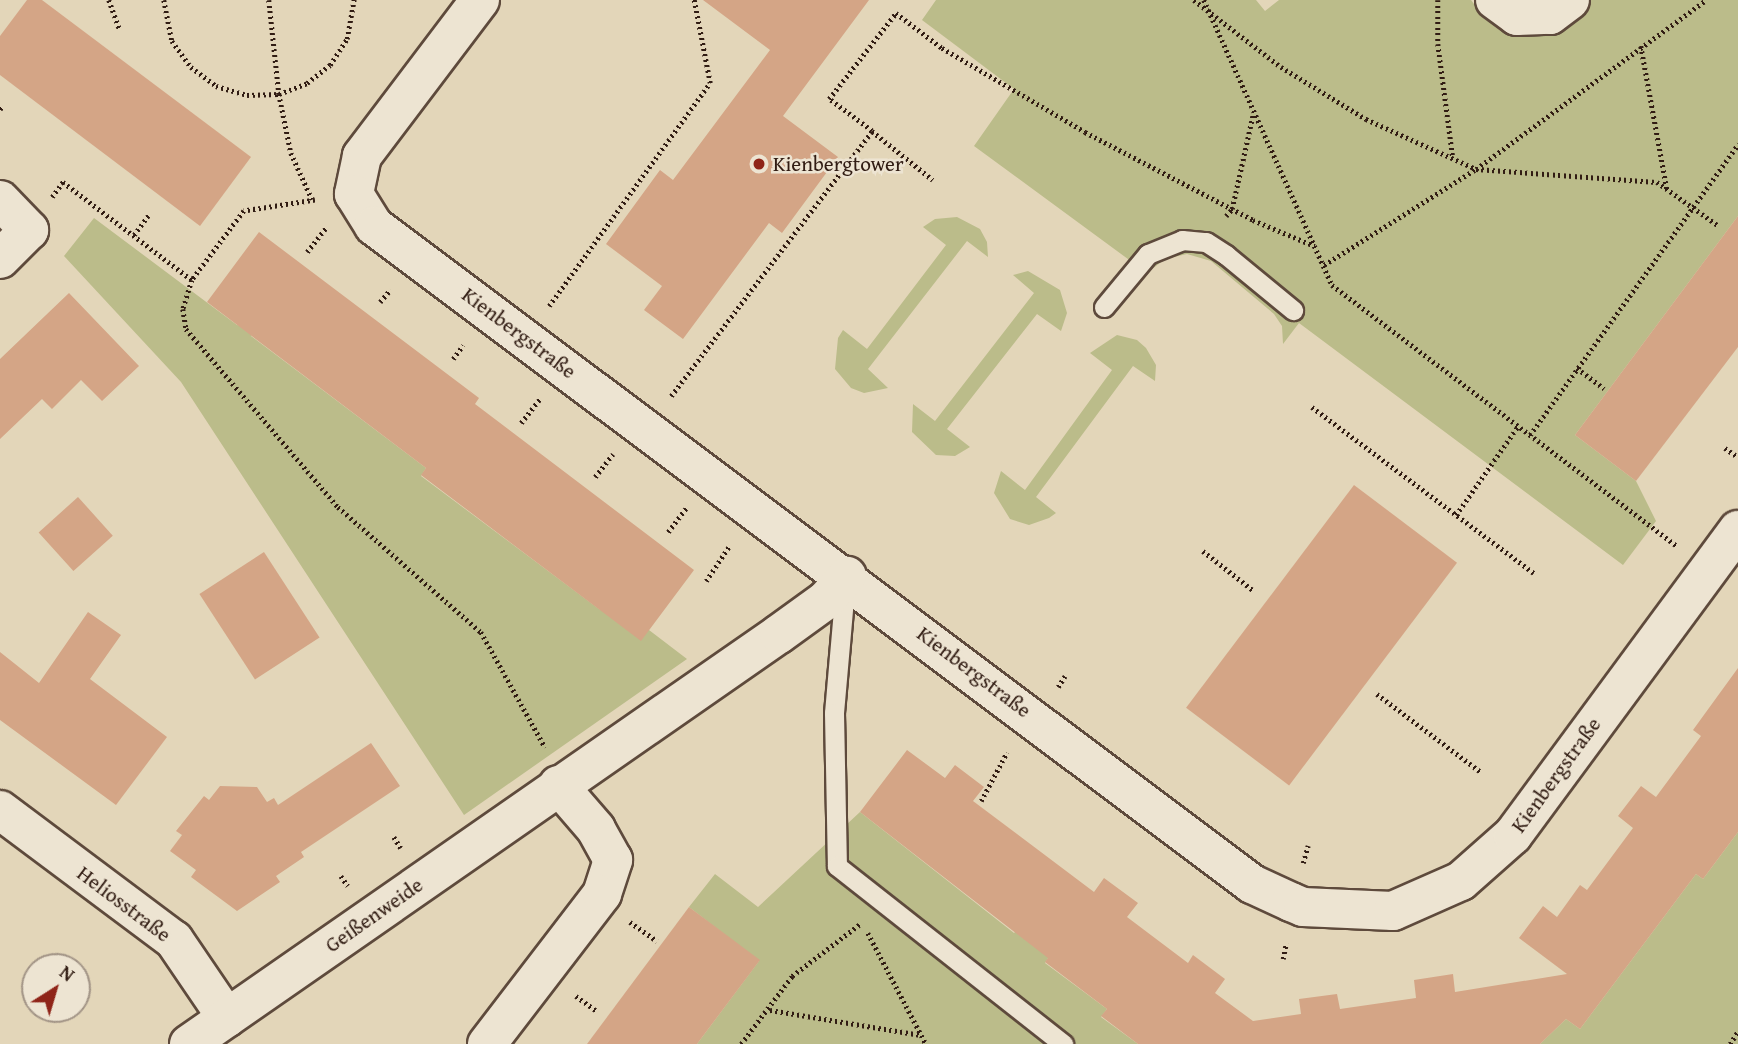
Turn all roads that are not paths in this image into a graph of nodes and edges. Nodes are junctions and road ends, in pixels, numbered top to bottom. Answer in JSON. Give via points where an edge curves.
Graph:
{"nodes":[{"id":1,"x":480,"y":0,"type":"edge"},
{"id":2,"x":1495,"y":0,"type":"edge"},
{"id":3,"x":1570,"y":0,"type":"edge"},
{"id":4,"x":0,"y":200,"type":"edge"},
{"id":5,"x":0,"y":259,"type":"edge"},
{"id":6,"x":1104,"y":307,"type":"dead end"},
{"id":7,"x":1293,"y":310,"type":"dead end"},
{"id":8,"x":1738,"y":530,"type":"edge"},
{"id":9,"x":847,"y":576,"type":"junction"},
{"id":10,"x":553,"y":768,"type":"junction"},
{"id":11,"x":0,"y":810,"type":"edge"},
{"id":12,"x":227,"y":1018,"type":"junction"},
{"id":13,"x":189,"y":1044,"type":"edge"},
{"id":14,"x":487,"y":1044,"type":"edge"},
{"id":15,"x":1063,"y":1044,"type":"edge"}],
"edges":[{"from":1,"to":9,"type":"street","name":"Kienbergstraße","via":[[362,156],[354,194],[374,226],[524,337],[632,438]]},
{"from":2,"to":3,"type":"street","via":[[1517,16],[1550,15]]},
{"from":4,"to":5,"type":"street","via":[[29,230]]},
{"from":6,"to":7,"type":"lane","via":[[1148,254],[1182,240],[1206,242]]},
{"from":8,"to":9,"type":"street","name":"Kienbergstraße","via":[[1513,835],[1461,881],[1393,911],[1303,906],[1252,884]]},
{"from":9,"to":10,"type":"street","name":"Geißenweide","via":[[826,600]]},
{"from":9,"to":15,"type":"lane","via":[[834,713],[837,866]]},
{"from":10,"to":12,"type":"street","name":"Geißenweide"},
{"from":10,"to":14,"type":"street","via":[[613,860],[602,894]]},
{"from":11,"to":12,"type":"street","name":"Heliosstraße","via":[[174,940]]},
{"from":12,"to":13,"type":"street","name":"Geißenweide"}]}
